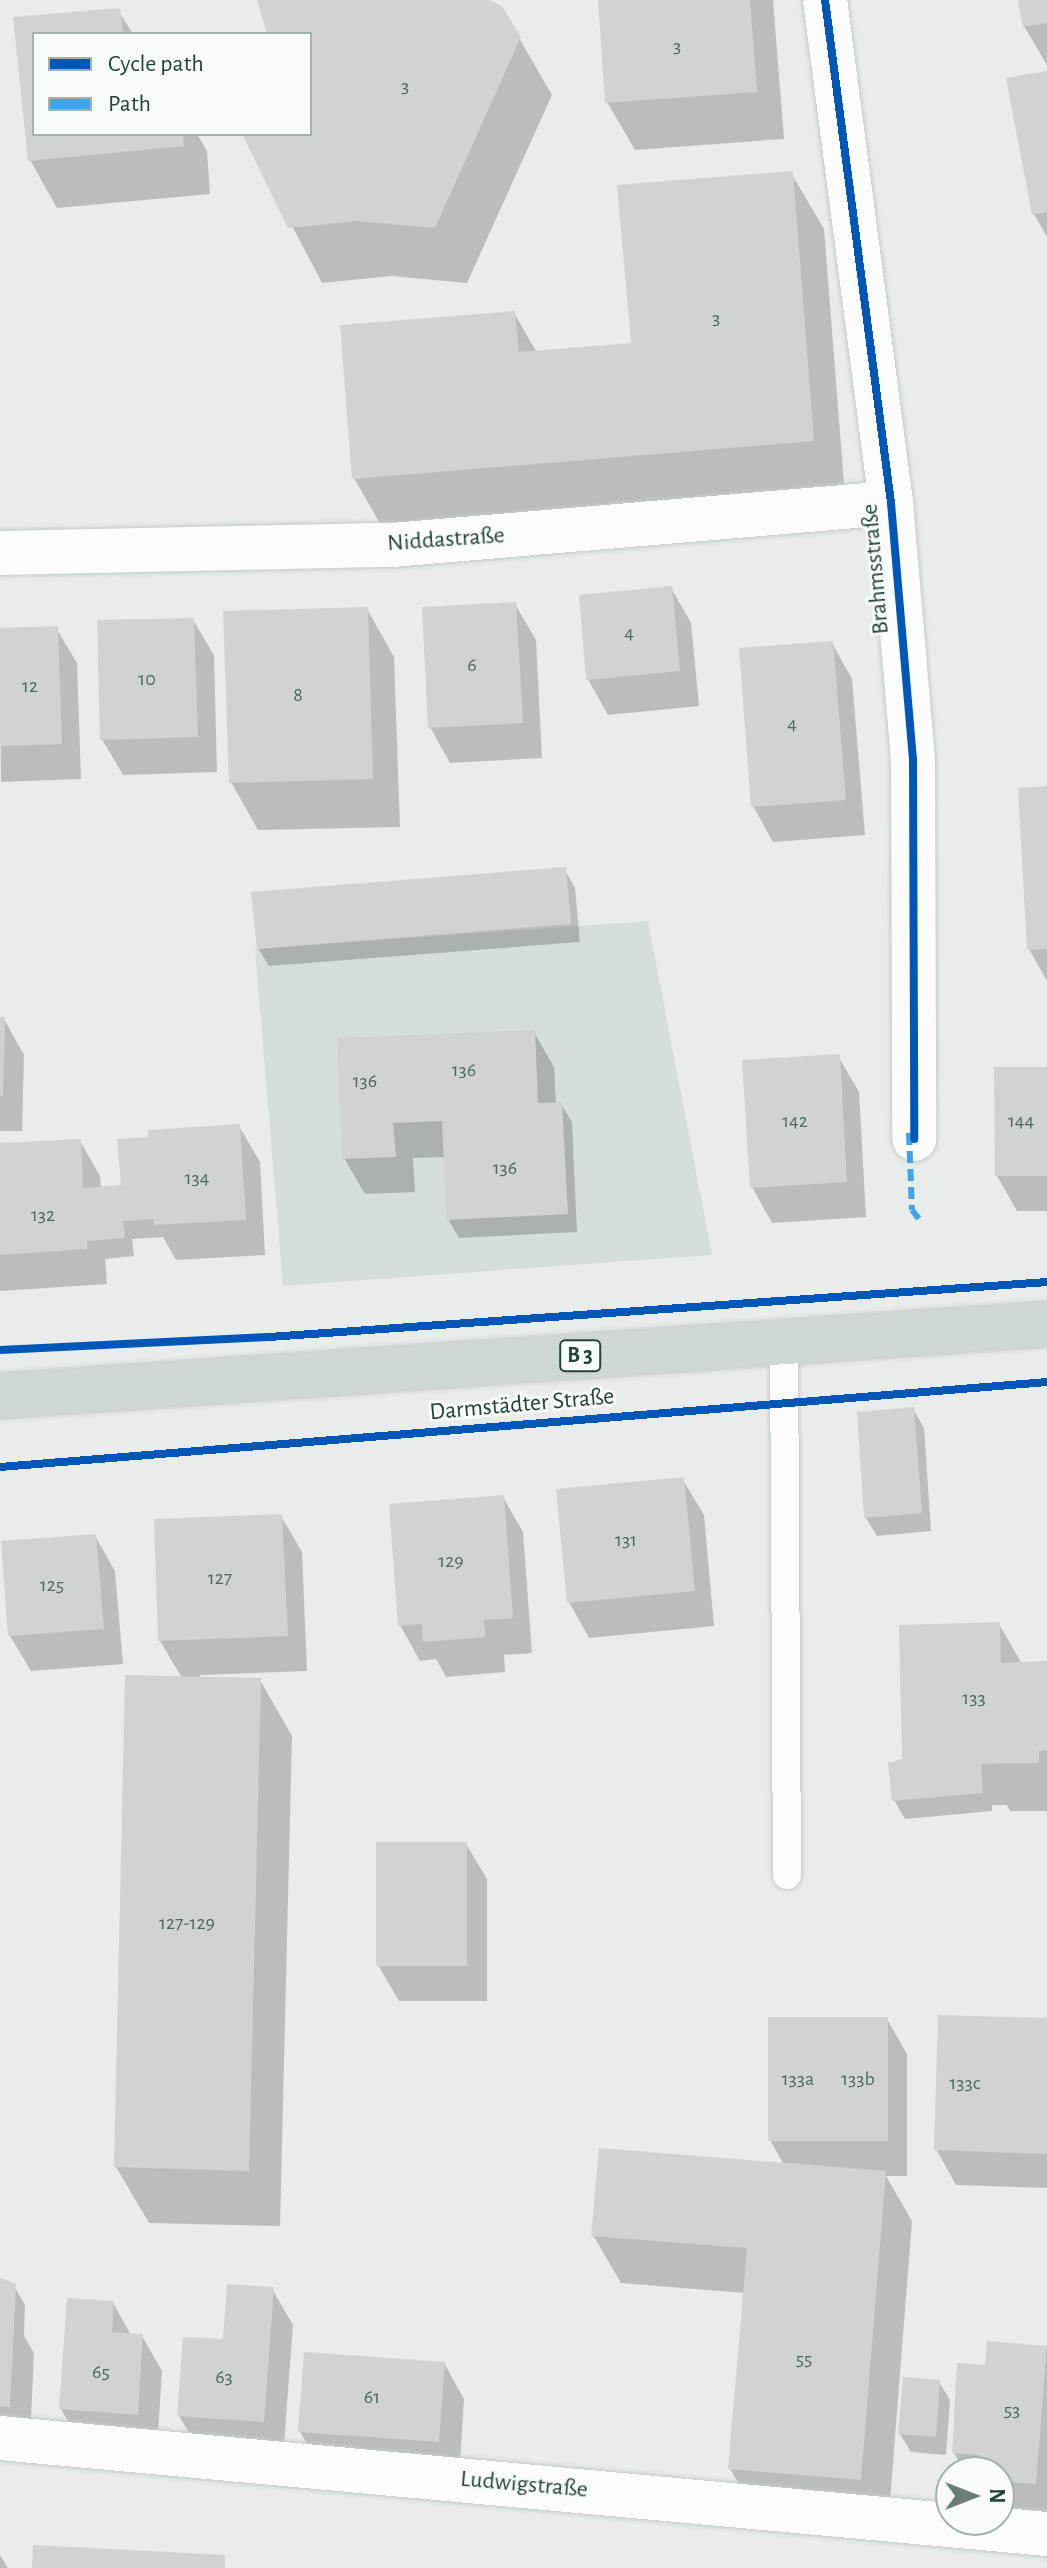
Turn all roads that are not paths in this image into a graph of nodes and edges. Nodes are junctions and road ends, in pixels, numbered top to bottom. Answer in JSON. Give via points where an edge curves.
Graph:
{"nodes":[{"id":1,"x":825,"y":0,"type":"edge"},
{"id":2,"x":891,"y":503,"type":"junction"},
{"id":3,"x":0,"y":553,"type":"edge"},
{"id":4,"x":914,"y":1139,"type":"dead end"},
{"id":5,"x":1047,"y":1324,"type":"edge"},
{"id":6,"x":784,"y":1341,"type":"junction"},
{"id":7,"x":0,"y":1396,"type":"edge"},
{"id":8,"x":787,"y":1875,"type":"dead end"},
{"id":9,"x":0,"y":2438,"type":"edge"},
{"id":10,"x":1047,"y":2534,"type":"edge"}],
"edges":[{"from":1,"to":2,"type":"street","name":"Brahmsstraße"},
{"from":2,"to":3,"type":"street","name":"Niddastraße","via":[[392,545]]},
{"from":2,"to":4,"type":"street","name":"Brahmsstraße","via":[[913,761]]},
{"from":5,"to":6,"type":"main road","name":"Darmstädter Straße","number":"B 3"},
{"from":6,"to":7,"type":"main road","name":"Darmstädter Straße","number":"B 3"},
{"from":6,"to":8,"type":"lane"},
{"from":9,"to":10,"type":"street","name":"Ludwigstraße"}]}
